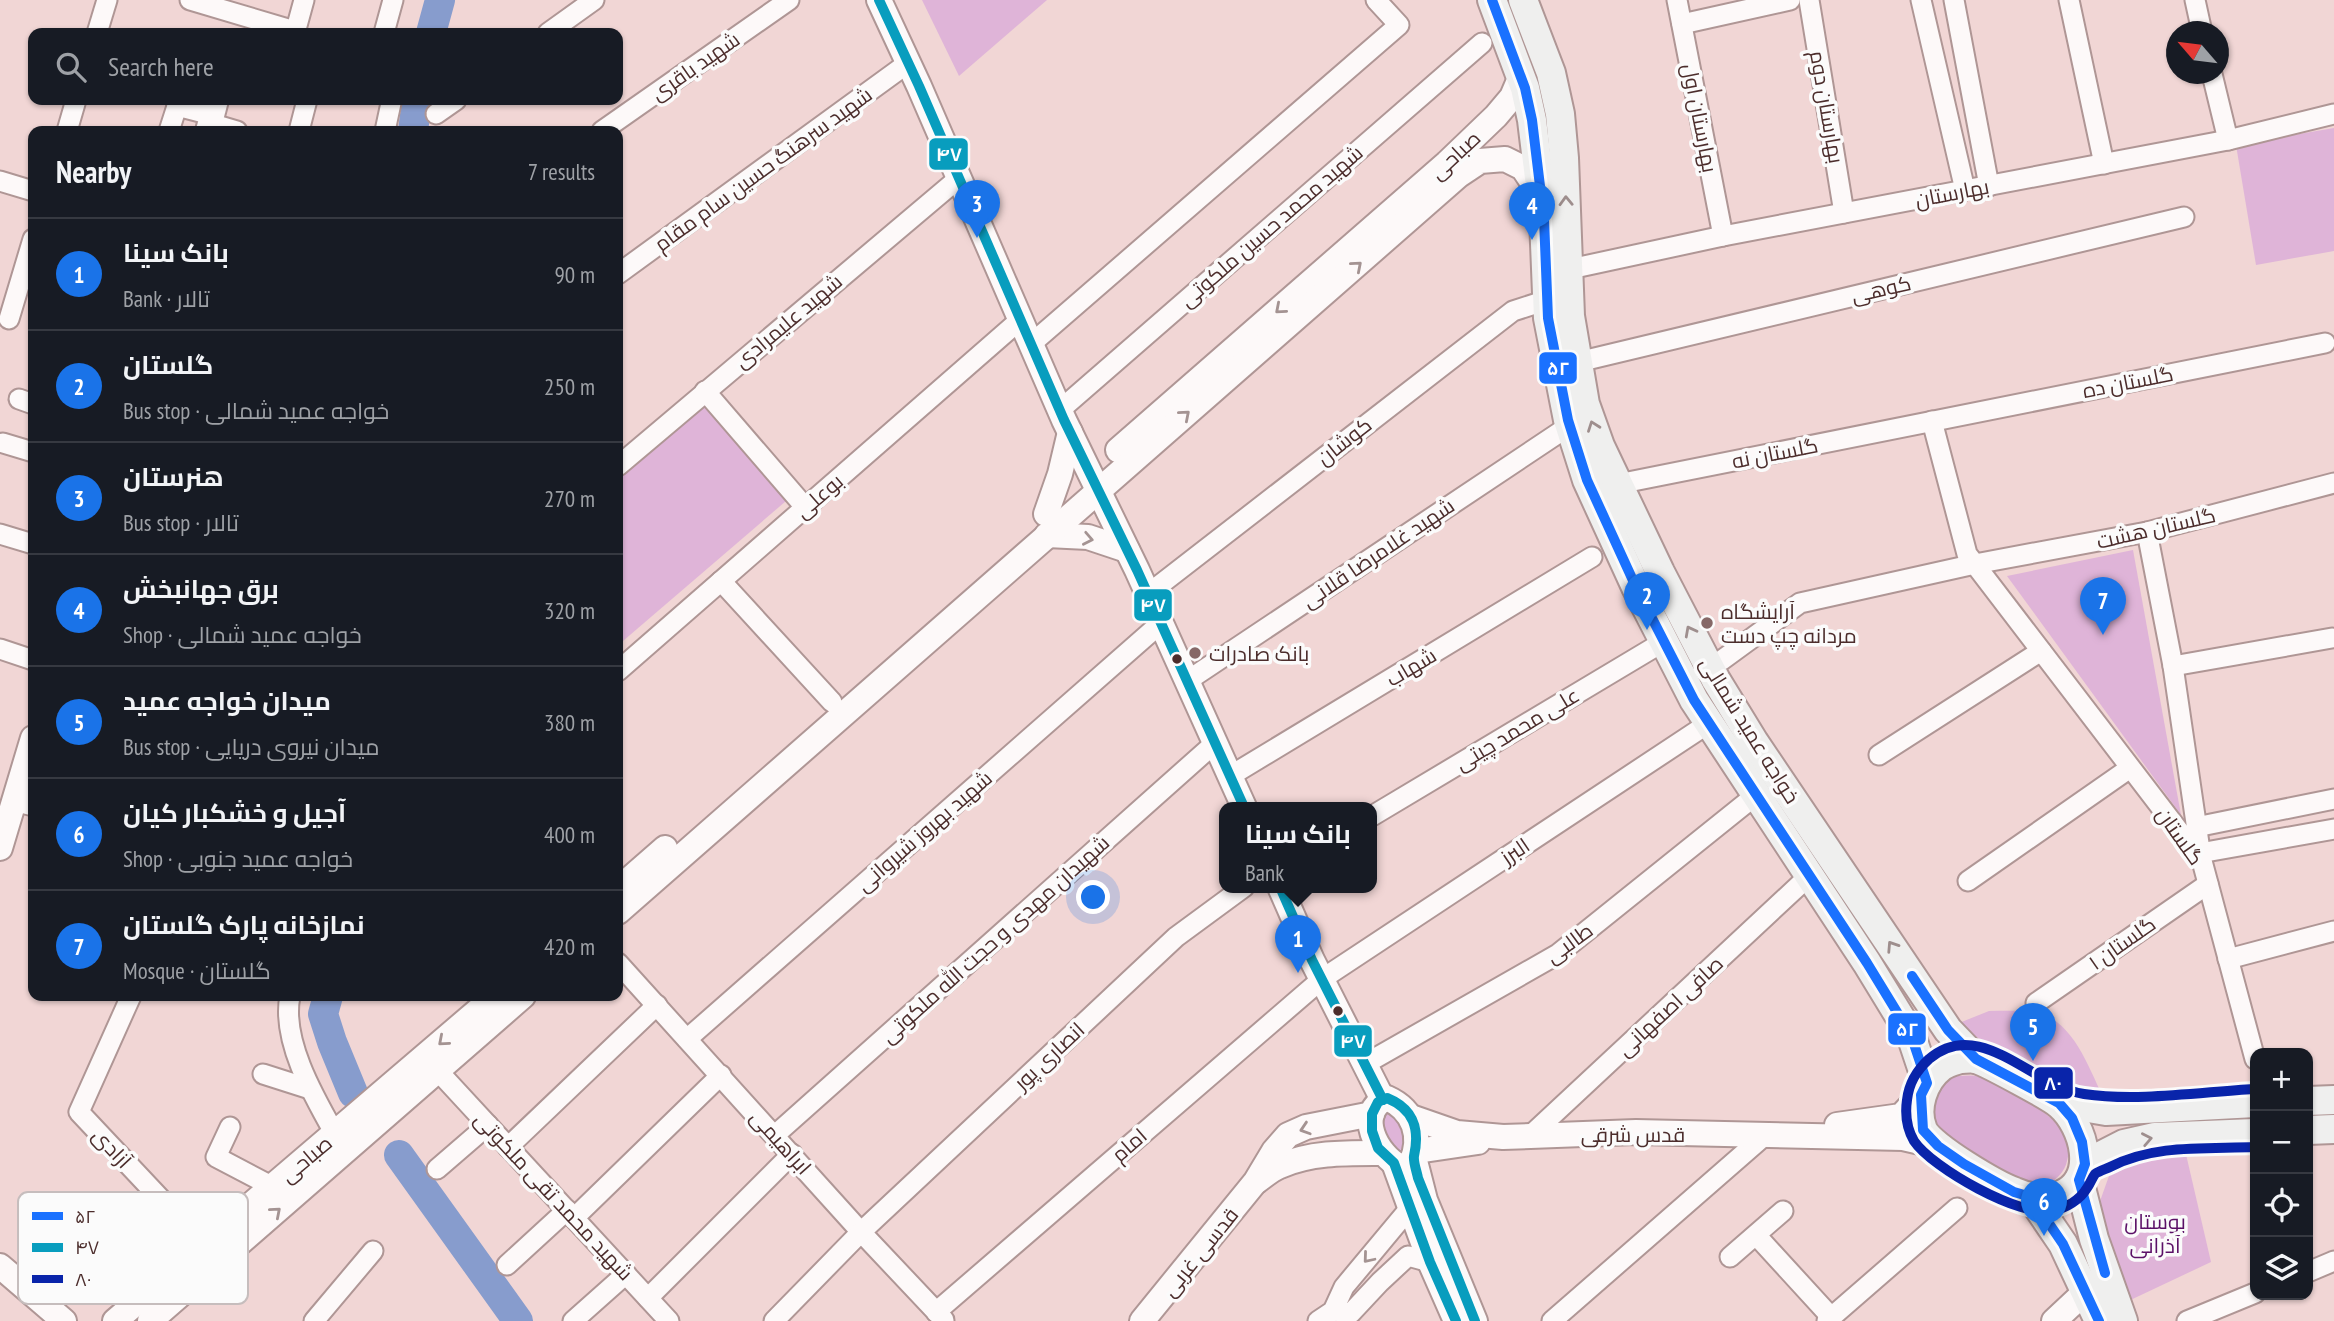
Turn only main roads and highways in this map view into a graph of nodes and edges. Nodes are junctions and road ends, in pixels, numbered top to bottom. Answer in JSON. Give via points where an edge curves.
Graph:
{"nodes":[{"id":1,"x":1492,"y":0,"type":"edge"},
{"id":2,"x":1523,"y":0,"type":"edge"},
{"id":3,"x":1606,"y":478,"type":"junction"},
{"id":4,"x":1942,"y":1019,"type":"junction"},
{"id":5,"x":1911,"y":1035,"type":"junction"},
{"id":6,"x":1976,"y":1059,"type":"junction"},
{"id":7,"x":1924,"y":1089,"type":"junction"},
{"id":8,"x":2334,"y":1100,"type":"edge"},
{"id":9,"x":2313,"y":1101,"type":"edge"},
{"id":10,"x":2059,"y":1103,"type":"junction"},
{"id":11,"x":2250,"y":1103,"type":"edge"},
{"id":12,"x":2106,"y":1111,"type":"junction"},
{"id":13,"x":2334,"y":1129,"type":"edge"},
{"id":14,"x":2313,"y":1130,"type":"edge"},
{"id":15,"x":2250,"y":1133,"type":"edge"},
{"id":16,"x":2110,"y":1150,"type":"junction"},
{"id":17,"x":2082,"y":1172,"type":"junction"},
{"id":18,"x":2031,"y":1197,"type":"junction"},
{"id":19,"x":2094,"y":1239,"type":"junction"},
{"id":20,"x":2063,"y":1244,"type":"junction"},
{"id":21,"x":2099,"y":1321,"type":"edge"},
{"id":22,"x":2123,"y":1321,"type":"edge"}],
"edges":[{"from":1,"to":3,"type":"main road","name":"خواجه عمید شمالی","via":[[1532,120],[1544,219],[1550,331],[1569,426]]},
{"from":3,"to":2,"type":"main road","name":"خواجه عمید شمالی","one_way":true,"via":[[1585,404],[1570,316],[1560,114],[1551,73]]},
{"from":4,"to":3,"type":"main road","name":"خواجه عمید شمالی","one_way":true,"via":[[1754,742]]},
{"from":3,"to":5,"type":"main road","name":"خواجه عمید شمالی","via":[[1663,642],[1694,700]]},
{"from":4,"to":5,"type":"main road","via":[[1934,1036]]},
{"from":4,"to":6,"type":"main road","name":"خواجه عمید شمالی"},
{"from":5,"to":7,"type":"main road","name":"خواجه عمید شمالی"},
{"from":6,"to":7,"type":"main road","via":[[1940,1067]]},
{"from":6,"to":10,"type":"main road"},
{"from":7,"to":18,"type":"main road","via":[[1923,1130],[1938,1146],[1990,1179]]},
{"from":8,"to":9,"type":"main road"},
{"from":10,"to":12,"type":"main road"},
{"from":10,"to":17,"type":"main road","via":[[2072,1118],[2082,1142]]},
{"from":11,"to":12,"type":"main road"},
{"from":12,"to":16,"type":"main road","via":[[2096,1130]]},
{"from":13,"to":14,"type":"main road"},
{"from":16,"to":15,"type":"main road","one_way":true,"via":[[2155,1136]]},
{"from":16,"to":17,"type":"main road"},
{"from":17,"to":18,"type":"main road","via":[[2064,1194]]},
{"from":17,"to":19,"type":"main road"},
{"from":18,"to":20,"type":"main road"},
{"from":19,"to":20,"type":"main road","via":[[2079,1226],[2067,1231]]},
{"from":19,"to":22,"type":"main road"},
{"from":20,"to":21,"type":"main road"}]}
